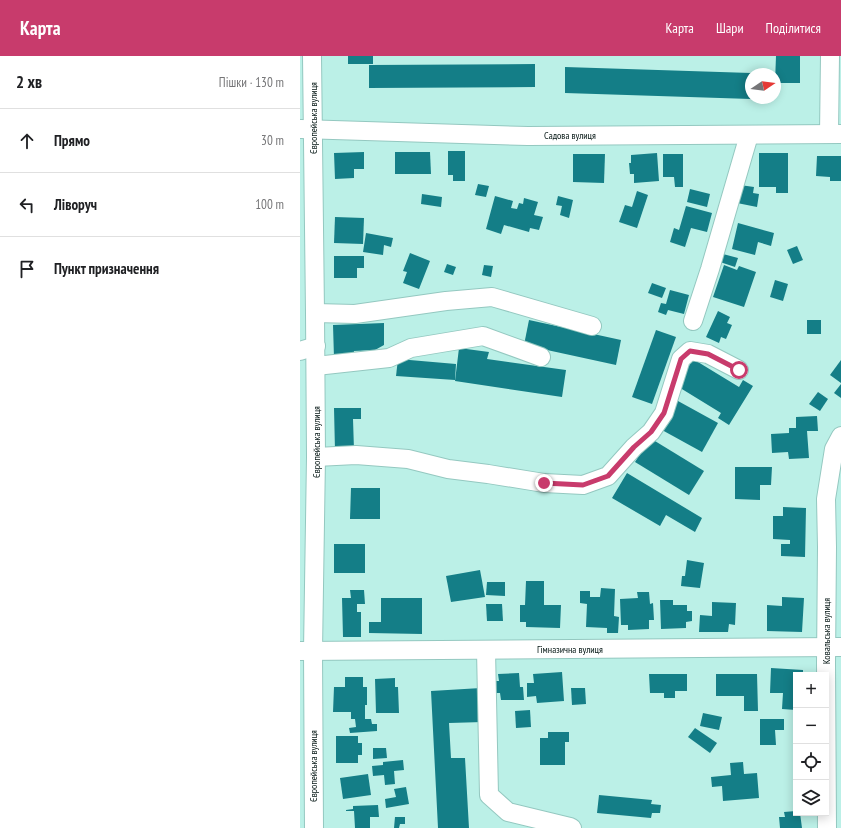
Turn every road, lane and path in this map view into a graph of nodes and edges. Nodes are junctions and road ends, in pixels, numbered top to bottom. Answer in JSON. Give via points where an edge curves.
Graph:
{"nodes":[{"id":1,"x":312,"y":56,"type":"edge"},
{"id":2,"x":830,"y":56,"type":"edge"},
{"id":3,"x":306,"y":129,"type":"edge"},
{"id":4,"x":835,"y":134,"type":"edge"},
{"id":5,"x":749,"y":135,"type":"junction"},
{"id":6,"x":315,"y":313,"type":"junction"},
{"id":7,"x":693,"y":320,"type":"dead end"},
{"id":8,"x":592,"y":326,"type":"dead end"},
{"id":9,"x":308,"y":349,"type":"edge"},
{"id":10,"x":540,"y":357,"type":"dead end"},
{"id":11,"x":316,"y":366,"type":"junction"},
{"id":12,"x":739,"y":370,"type":"dead end"},
{"id":13,"x":841,"y":436,"type":"edge"},
{"id":14,"x":316,"y":456,"type":"junction"},
{"id":15,"x":834,"y":647,"type":"edge"},
{"id":16,"x":486,"y":650,"type":"junction"},
{"id":17,"x":306,"y":651,"type":"edge"},
{"id":18,"x":314,"y":828,"type":"edge"},
{"id":19,"x":572,"y":828,"type":"edge"},
{"id":20,"x":827,"y":828,"type":"edge"}],
"edges":[{"from":1,"to":3,"type":"street","name":"Європейська вулиця"},
{"from":2,"to":4,"type":"street"},
{"from":3,"to":5,"type":"street","name":"Садова вулиця","via":[[528,136]]},
{"from":3,"to":6,"type":"street","name":"Європейська вулиця"},
{"from":4,"to":5,"type":"street","name":"Садова вулиця"},
{"from":5,"to":7,"type":"street"},
{"from":6,"to":8,"type":"street","via":[[355,314],[492,297]]},
{"from":6,"to":9,"type":"street","name":"Європейська вулиця"},
{"from":9,"to":11,"type":"street","name":"Європейська вулиця"},
{"from":10,"to":11,"type":"street","via":[[483,336],[411,348],[389,358]]},
{"from":11,"to":14,"type":"street","name":"Європейська вулиця"},
{"from":12,"to":14,"type":"street","via":[[708,354],[690,351],[681,359],[664,413],[651,432],[608,476],[583,485],[544,483],[448,469],[408,459],[356,455]]},
{"from":13,"to":15,"type":"street","name":"Ковальська вулиця","via":[[834,449],[826,498]]},
{"from":14,"to":17,"type":"street","name":"Європейська вулиця"},
{"from":15,"to":16,"type":"street","name":"Гімназична вулиця"},
{"from":15,"to":20,"type":"street","name":"Ковальська вулиця"},
{"from":16,"to":17,"type":"street","name":"Гімназична вулиця"},
{"from":16,"to":19,"type":"street","via":[[489,795],[508,812]]},
{"from":17,"to":18,"type":"street","name":"Європейська вулиця"}]}
